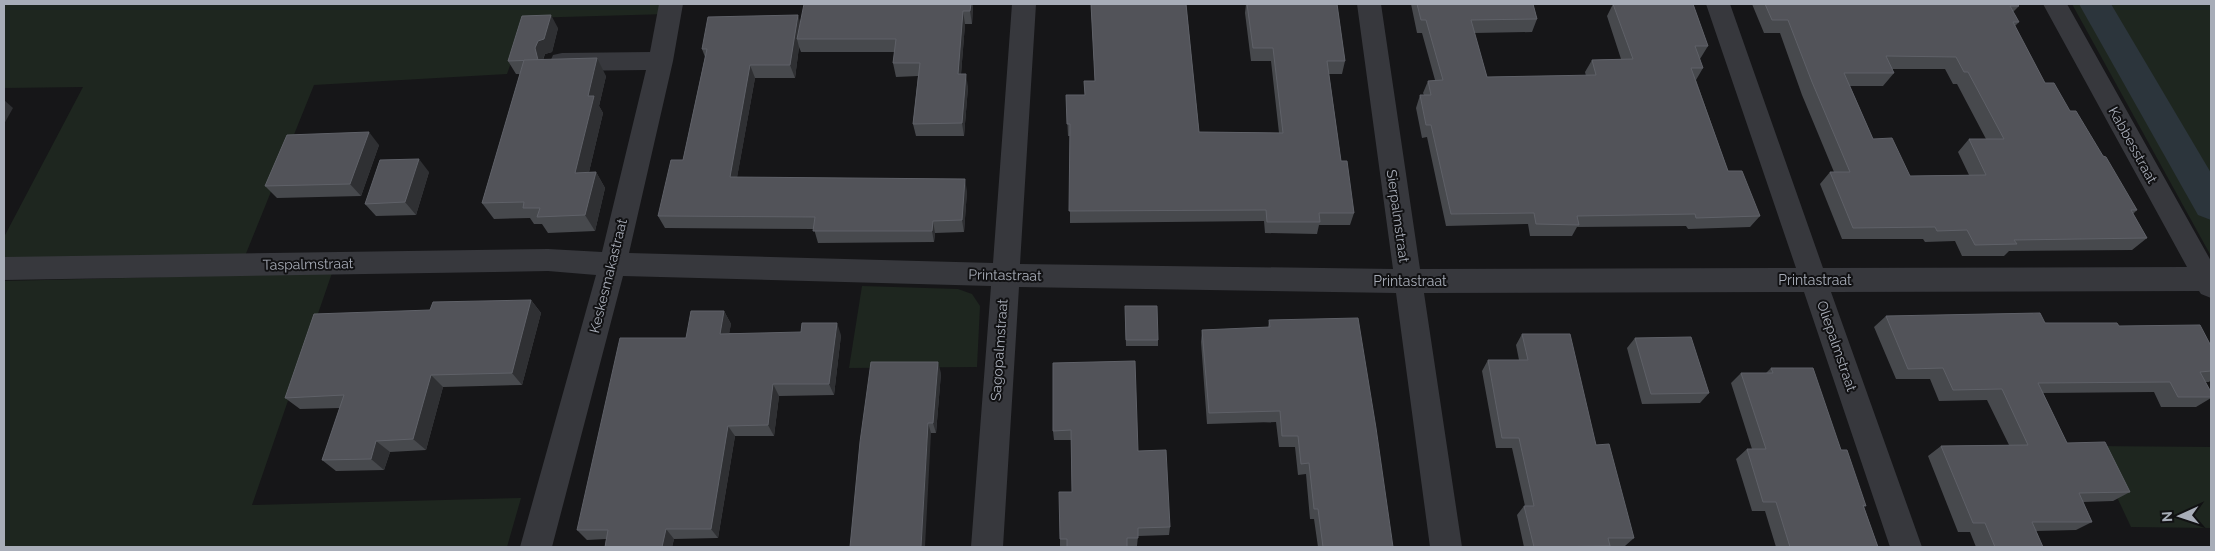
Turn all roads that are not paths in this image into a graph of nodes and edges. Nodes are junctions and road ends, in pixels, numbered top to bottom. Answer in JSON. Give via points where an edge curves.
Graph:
{"nodes":[{"id":1,"x":671,"y":4,"type":"edge"},
{"id":2,"x":1024,"y":4,"type":"edge"},
{"id":3,"x":1369,"y":4,"type":"edge"},
{"id":4,"x":1718,"y":4,"type":"edge"},
{"id":5,"x":2055,"y":4,"type":"edge"},
{"id":6,"x":556,"y":62,"type":"edge"},
{"id":7,"x":661,"y":62,"type":"junction"},
{"id":8,"x":612,"y":264,"type":"junction"},
{"id":9,"x":4,"y":269,"type":"edge"},
{"id":10,"x":1004,"y":276,"type":"junction"},
{"id":11,"x":1814,"y":280,"type":"junction"},
{"id":12,"x":1407,"y":281,"type":"junction"},
{"id":13,"x":2209,"y":282,"type":"edge"},
{"id":14,"x":536,"y":547,"type":"edge"},
{"id":15,"x":987,"y":547,"type":"edge"},
{"id":16,"x":1446,"y":547,"type":"edge"},
{"id":17,"x":1906,"y":547,"type":"edge"}],
"edges":[{"from":1,"to":7,"type":"street","name":"Keskesmakastraat"},
{"from":2,"to":10,"type":"street","name":"Sagopalmstraat"},
{"from":3,"to":12,"type":"street","name":"Sierpalmstraat"},
{"from":4,"to":11,"type":"street","name":"Oliepalmstraat"},
{"from":5,"to":13,"type":"street","name":"Kabbesstraat"},
{"from":6,"to":7,"type":"street"},
{"from":7,"to":8,"type":"street","name":"Keskesmakastraat"},
{"from":8,"to":9,"type":"street","name":"Taspalmstraat","via":[[548,260]]},
{"from":8,"to":10,"type":"street","name":"Printastraat"},
{"from":8,"to":14,"type":"street","name":"Keskesmakastraat"},
{"from":10,"to":12,"type":"street","name":"Printastraat"},
{"from":10,"to":15,"type":"street","name":"Sagopalmstraat"},
{"from":11,"to":12,"type":"street","name":"Printastraat"},
{"from":11,"to":13,"type":"street","name":"Printastraat"},
{"from":11,"to":17,"type":"street","name":"Oliepalmstraat"},
{"from":12,"to":16,"type":"street","name":"Sierpalmstraat"}]}
